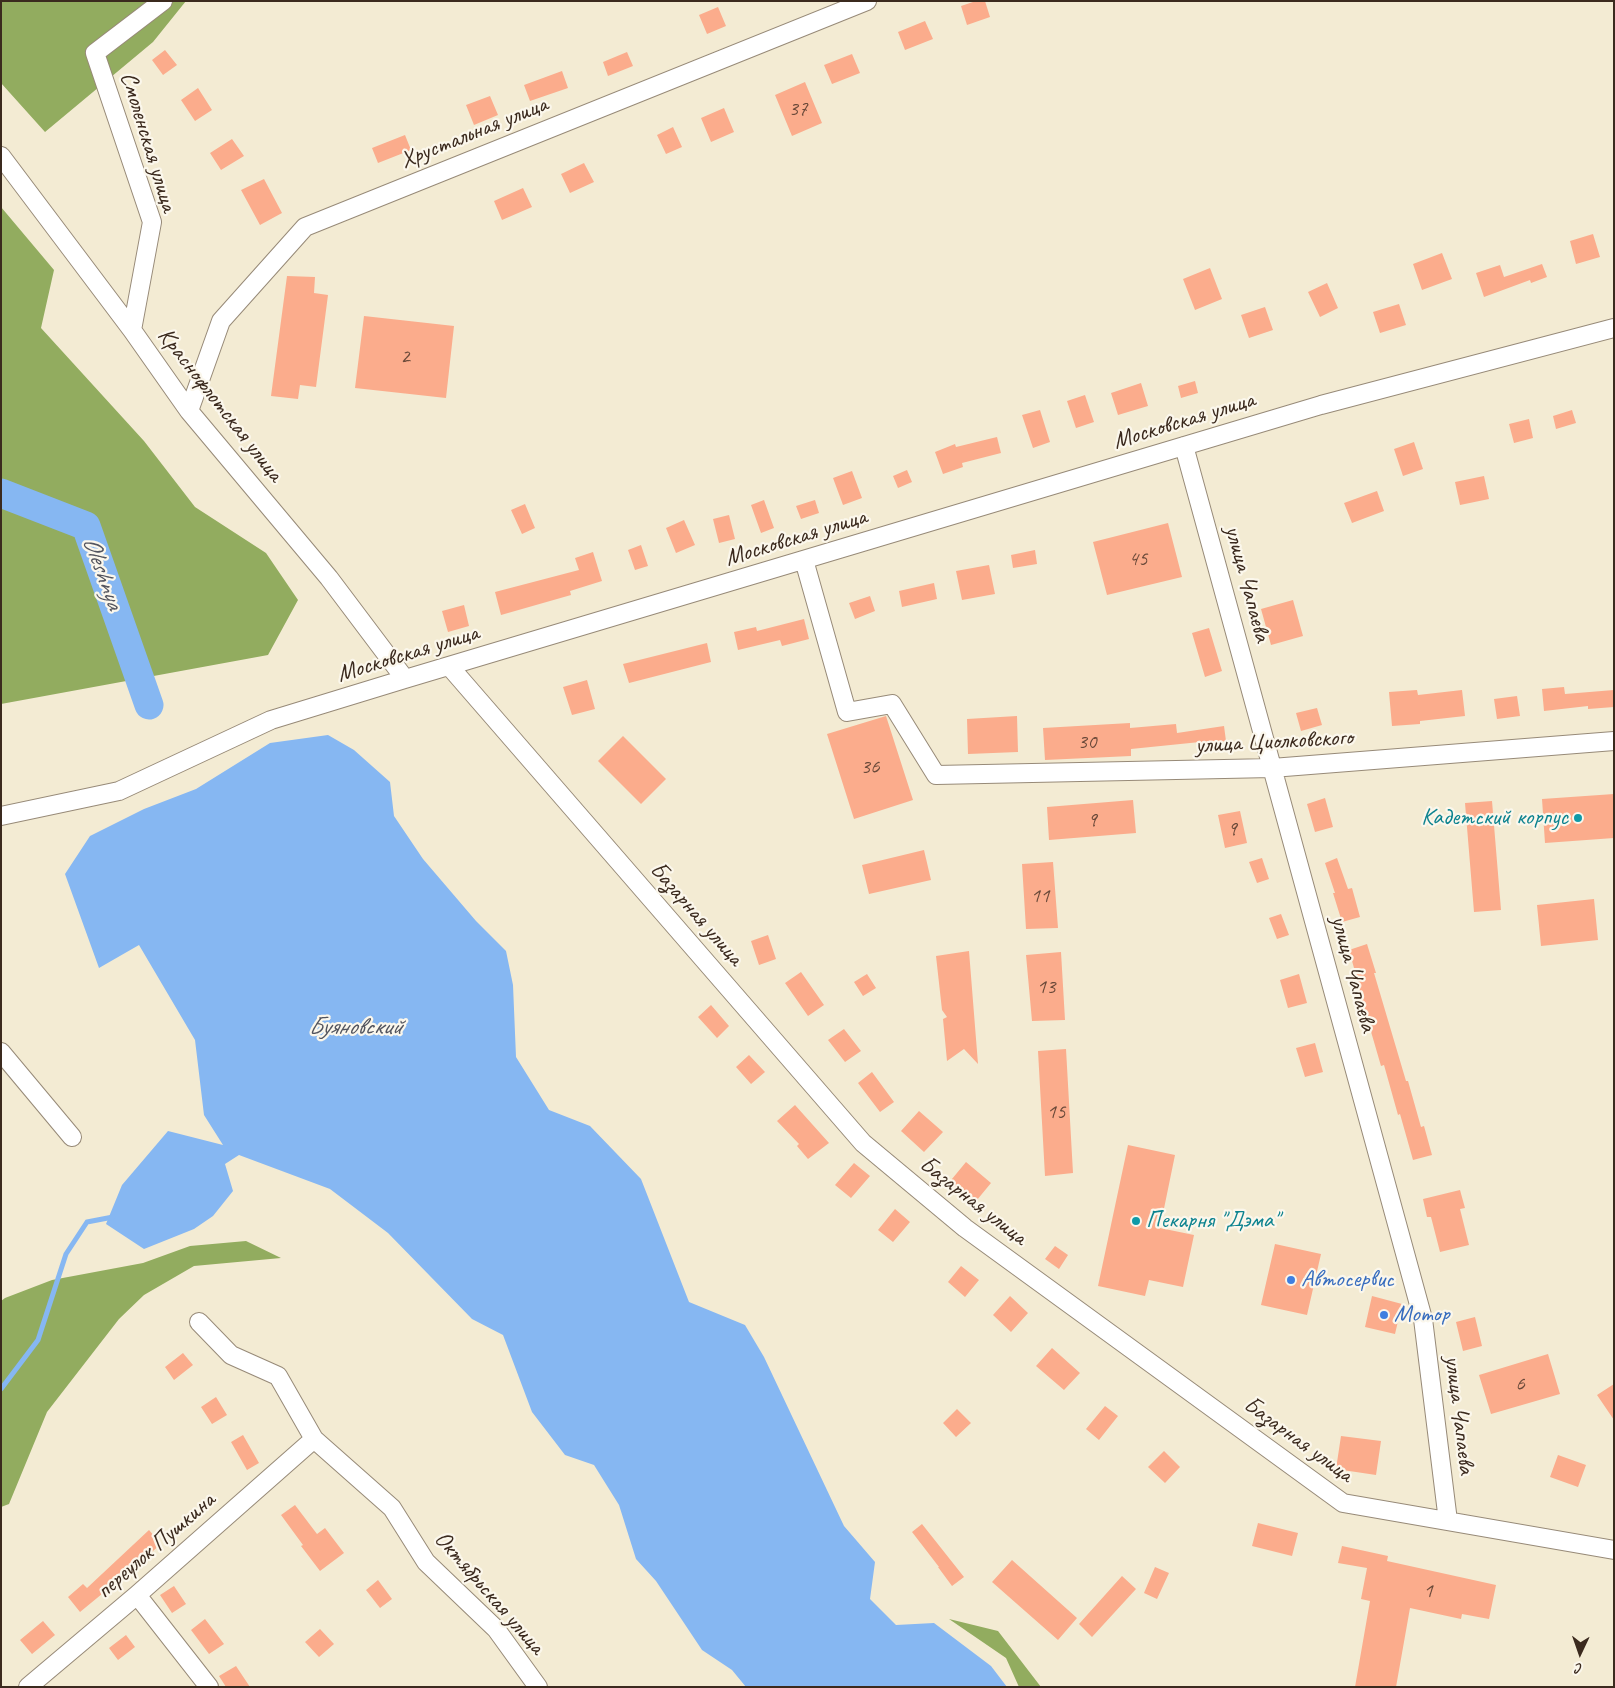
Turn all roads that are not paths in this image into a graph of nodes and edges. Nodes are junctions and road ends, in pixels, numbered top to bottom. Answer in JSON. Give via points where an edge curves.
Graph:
{"nodes":[{"id":1,"x":163,"y":1,"type":"edge"},
{"id":2,"x":867,"y":1,"type":"edge"},
{"id":3,"x":1,"y":156,"type":"edge"},
{"id":4,"x":1614,"y":328,"type":"edge"},
{"id":5,"x":132,"y":330,"type":"junction"},
{"id":6,"x":189,"y":411,"type":"junction"},
{"id":7,"x":1184,"y":446,"type":"junction"},
{"id":8,"x":804,"y":560,"type":"junction"},
{"id":9,"x":450,"y":667,"type":"junction"},
{"id":10,"x":405,"y":679,"type":"junction"},
{"id":11,"x":1614,"y":742,"type":"edge"},
{"id":12,"x":1272,"y":768,"type":"junction"},
{"id":13,"x":1,"y":816,"type":"edge"},
{"id":14,"x":1,"y":1052,"type":"edge"},
{"id":15,"x":72,"y":1137,"type":"dead end"},
{"id":16,"x":199,"y":1322,"type":"dead end"},
{"id":17,"x":314,"y":1439,"type":"junction"},
{"id":18,"x":1448,"y":1521,"type":"junction"},
{"id":19,"x":1614,"y":1550,"type":"edge"},
{"id":20,"x":136,"y":1595,"type":"junction"},
{"id":21,"x":28,"y":1687,"type":"edge"},
{"id":22,"x":209,"y":1687,"type":"edge"},
{"id":23,"x":538,"y":1687,"type":"edge"}],
"edges":[{"from":1,"to":5,"type":"street","name":"Смоленская улица","via":[[95,53],[152,222]]},
{"from":2,"to":6,"type":"street","name":"Хрустальная улица","via":[[305,227],[221,321]]},
{"from":3,"to":5,"type":"street","name":"Краснофлотская улица"},
{"from":4,"to":7,"type":"street","name":"Московская улица","via":[[1321,405]]},
{"from":5,"to":6,"type":"street","name":"Краснофлотская улица"},
{"from":6,"to":10,"type":"street","name":"Краснофлотская улица","via":[[329,578]]},
{"from":7,"to":8,"type":"street","name":"Московская улица"},
{"from":7,"to":12,"type":"street","name":"улица Чапаева"},
{"from":8,"to":9,"type":"street","name":"Московская улица"},
{"from":8,"to":12,"type":"street","name":"улица Циолковского","via":[[847,712],[892,704],[936,775]]},
{"from":9,"to":10,"type":"street","name":"Московская улица"},
{"from":9,"to":18,"type":"street","name":"Базарная улица","via":[[863,1143],[965,1228],[1343,1503]]},
{"from":10,"to":13,"type":"street","name":"Московская улица","via":[[271,720],[120,791]]},
{"from":11,"to":12,"type":"street","name":"улица Циолковского"},
{"from":12,"to":18,"type":"street","name":"улица Чапаева","via":[[1423,1319]]},
{"from":14,"to":15,"type":"street"},
{"from":16,"to":17,"type":"street","name":"Октябрьская улица","via":[[231,1355],[278,1376]]},
{"from":17,"to":20,"type":"street","name":"переулок Пушкина"},
{"from":17,"to":23,"type":"street","name":"Октябрьская улица","via":[[392,1508],[426,1562],[496,1629]]},
{"from":18,"to":19,"type":"street","name":"Базарная улица"},
{"from":20,"to":21,"type":"street","name":"переулок Пушкина"},
{"from":20,"to":22,"type":"street"}]}
